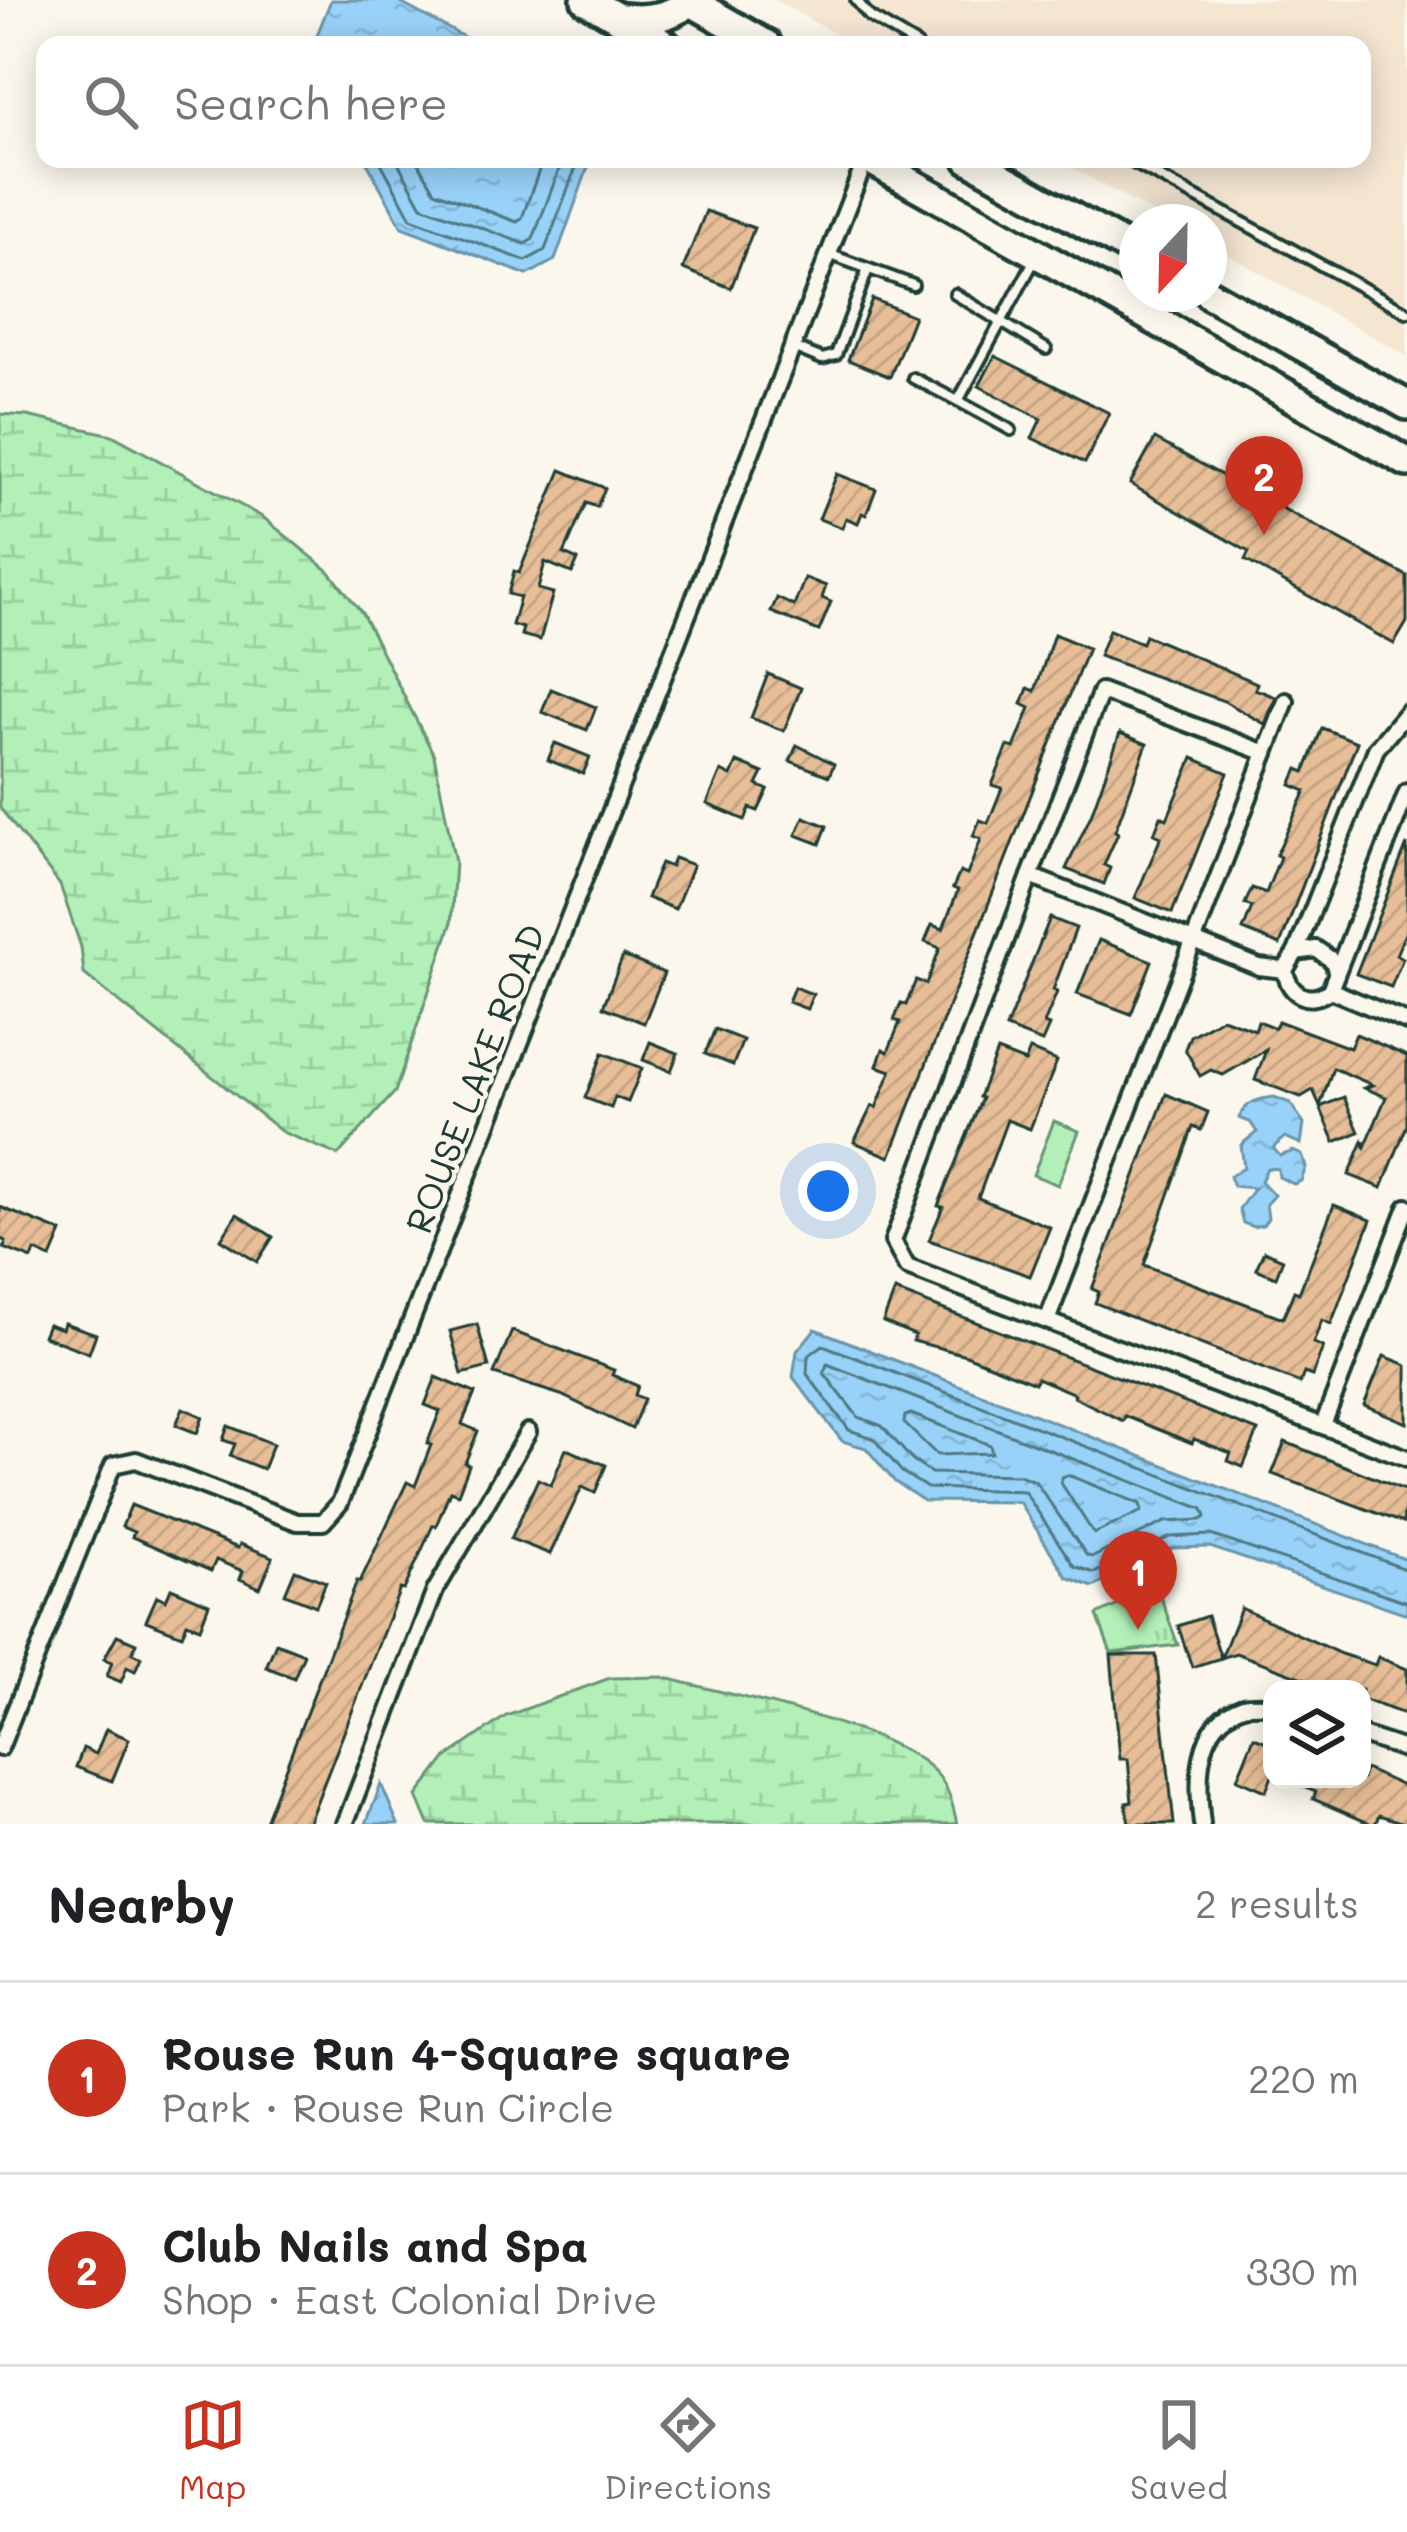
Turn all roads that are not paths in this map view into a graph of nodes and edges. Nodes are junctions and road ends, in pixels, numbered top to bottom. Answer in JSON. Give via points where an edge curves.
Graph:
{"nodes":[{"id":1,"x":586,"y":0,"type":"edge"},
{"id":2,"x":856,"y":0,"type":"edge"},
{"id":3,"x":690,"y":1,"type":"edge"},
{"id":4,"x":618,"y":18,"type":"junction"},
{"id":5,"x":650,"y":36,"type":"edge"},
{"id":6,"x":751,"y":36,"type":"edge"},
{"id":7,"x":902,"y":36,"type":"edge"},
{"id":8,"x":864,"y":168,"type":"edge"},
{"id":9,"x":884,"y":168,"type":"edge"},
{"id":10,"x":985,"y":168,"type":"edge"},
{"id":11,"x":1143,"y":168,"type":"edge"},
{"id":12,"x":1119,"y":244,"type":"edge"},
{"id":13,"x":829,"y":254,"type":"junction"},
{"id":14,"x":1038,"y":254,"type":"junction"},
{"id":15,"x":868,"y":269,"type":"junction"},
{"id":16,"x":913,"y":285,"type":"dead end"},
{"id":17,"x":955,"y":294,"type":"dead end"},
{"id":18,"x":1227,"y":304,"type":"edge"},
{"id":19,"x":1407,"y":312,"type":"edge"},
{"id":20,"x":1001,"y":322,"type":"junction"},
{"id":21,"x":793,"y":347,"type":"junction"},
{"id":22,"x":1046,"y":349,"type":"dead end"},
{"id":23,"x":913,"y":378,"type":"dead end"},
{"id":24,"x":958,"y":401,"type":"junction"},
{"id":25,"x":1407,"y":405,"type":"edge"},
{"id":26,"x":1011,"y":430,"type":"dead end"},
{"id":27,"x":1407,"y":462,"type":"edge"},
{"id":28,"x":1286,"y":701,"type":"dead end"},
{"id":29,"x":1407,"y":712,"type":"edge"},
{"id":30,"x":1265,"y":753,"type":"junction"},
{"id":31,"x":1407,"y":792,"type":"edge"},
{"id":32,"x":1030,"y":876,"type":"junction"},
{"id":33,"x":1193,"y":938,"type":"junction"},
{"id":34,"x":1297,"y":952,"type":"junction"},
{"id":35,"x":1285,"y":970,"type":"junction"},
{"id":36,"x":1336,"y":970,"type":"junction"},
{"id":37,"x":1330,"y":990,"type":"junction"},
{"id":38,"x":1407,"y":1022,"type":"edge"},
{"id":39,"x":1407,"y":1208,"type":"edge"},
{"id":40,"x":1047,"y":1321,"type":"junction"},
{"id":41,"x":1323,"y":1425,"type":"junction"},
{"id":42,"x":527,"y":1432,"type":"dead end"},
{"id":43,"x":1407,"y":1458,"type":"edge"},
{"id":44,"x":1263,"y":1705,"type":"edge"},
{"id":45,"x":1371,"y":1738,"type":"edge"},
{"id":46,"x":0,"y":1748,"type":"edge"},
{"id":47,"x":1407,"y":1750,"type":"edge"},
{"id":48,"x":345,"y":1824,"type":"edge"},
{"id":49,"x":1202,"y":1824,"type":"edge"}],
"edges":[{"from":1,"to":4,"type":"highway"},
{"from":2,"to":7,"type":"lane"},
{"from":3,"to":4,"type":"highway","via":[[645,21]]},
{"from":3,"to":6,"type":"highway"},
{"from":4,"to":5,"type":"highway"},
{"from":8,"to":13,"type":"street","name":"ROUSE LAKE ROAD"},
{"from":9,"to":14,"type":"highway"},
{"from":10,"to":12,"type":"highway"},
{"from":11,"to":19,"type":"lane"},
{"from":13,"to":15,"type":"lane"},
{"from":13,"to":21,"type":"street","name":"ROUSE LAKE ROAD"},
{"from":14,"to":20,"type":"lane"},
{"from":14,"to":27,"type":"highway"},
{"from":15,"to":16,"type":"lane"},
{"from":15,"to":21,"type":"lane","via":[[836,355],[822,359]]},
{"from":17,"to":20,"type":"lane"},
{"from":18,"to":25,"type":"highway"},
{"from":20,"to":22,"type":"lane"},
{"from":20,"to":24,"type":"lane"},
{"from":21,"to":46,"type":"street","name":"ROUSE LAKE ROAD","via":[[340,1503],[323,1522],[297,1522],[136,1460],[113,1465]]},
{"from":23,"to":24,"type":"lane"},
{"from":24,"to":26,"type":"lane"},
{"from":28,"to":30,"type":"street"},
{"from":29,"to":34,"type":"street","via":[[1376,749]]},
{"from":30,"to":32,"type":"street","via":[[1101,691]]},
{"from":30,"to":33,"type":"street"},
{"from":31,"to":36,"type":"street"},
{"from":32,"to":33,"type":"street"},
{"from":32,"to":40,"type":"street","via":[[893,1241],[908,1267]]},
{"from":33,"to":35,"type":"street"},
{"from":33,"to":40,"type":"street"},
{"from":34,"to":35,"type":"street"},
{"from":34,"to":36,"type":"street","via":[[1316,949]]},
{"from":35,"to":37,"type":"street","via":[[1302,997]]},
{"from":36,"to":37,"type":"street"},
{"from":37,"to":38,"type":"street"},
{"from":39,"to":41,"type":"street"},
{"from":40,"to":41,"type":"street"},
{"from":41,"to":43,"type":"street"},
{"from":42,"to":48,"type":"street","via":[[435,1591]]},
{"from":44,"to":49,"type":"street","via":[[1242,1706],[1218,1724],[1198,1762]]},
{"from":45,"to":47,"type":"street"}]}
